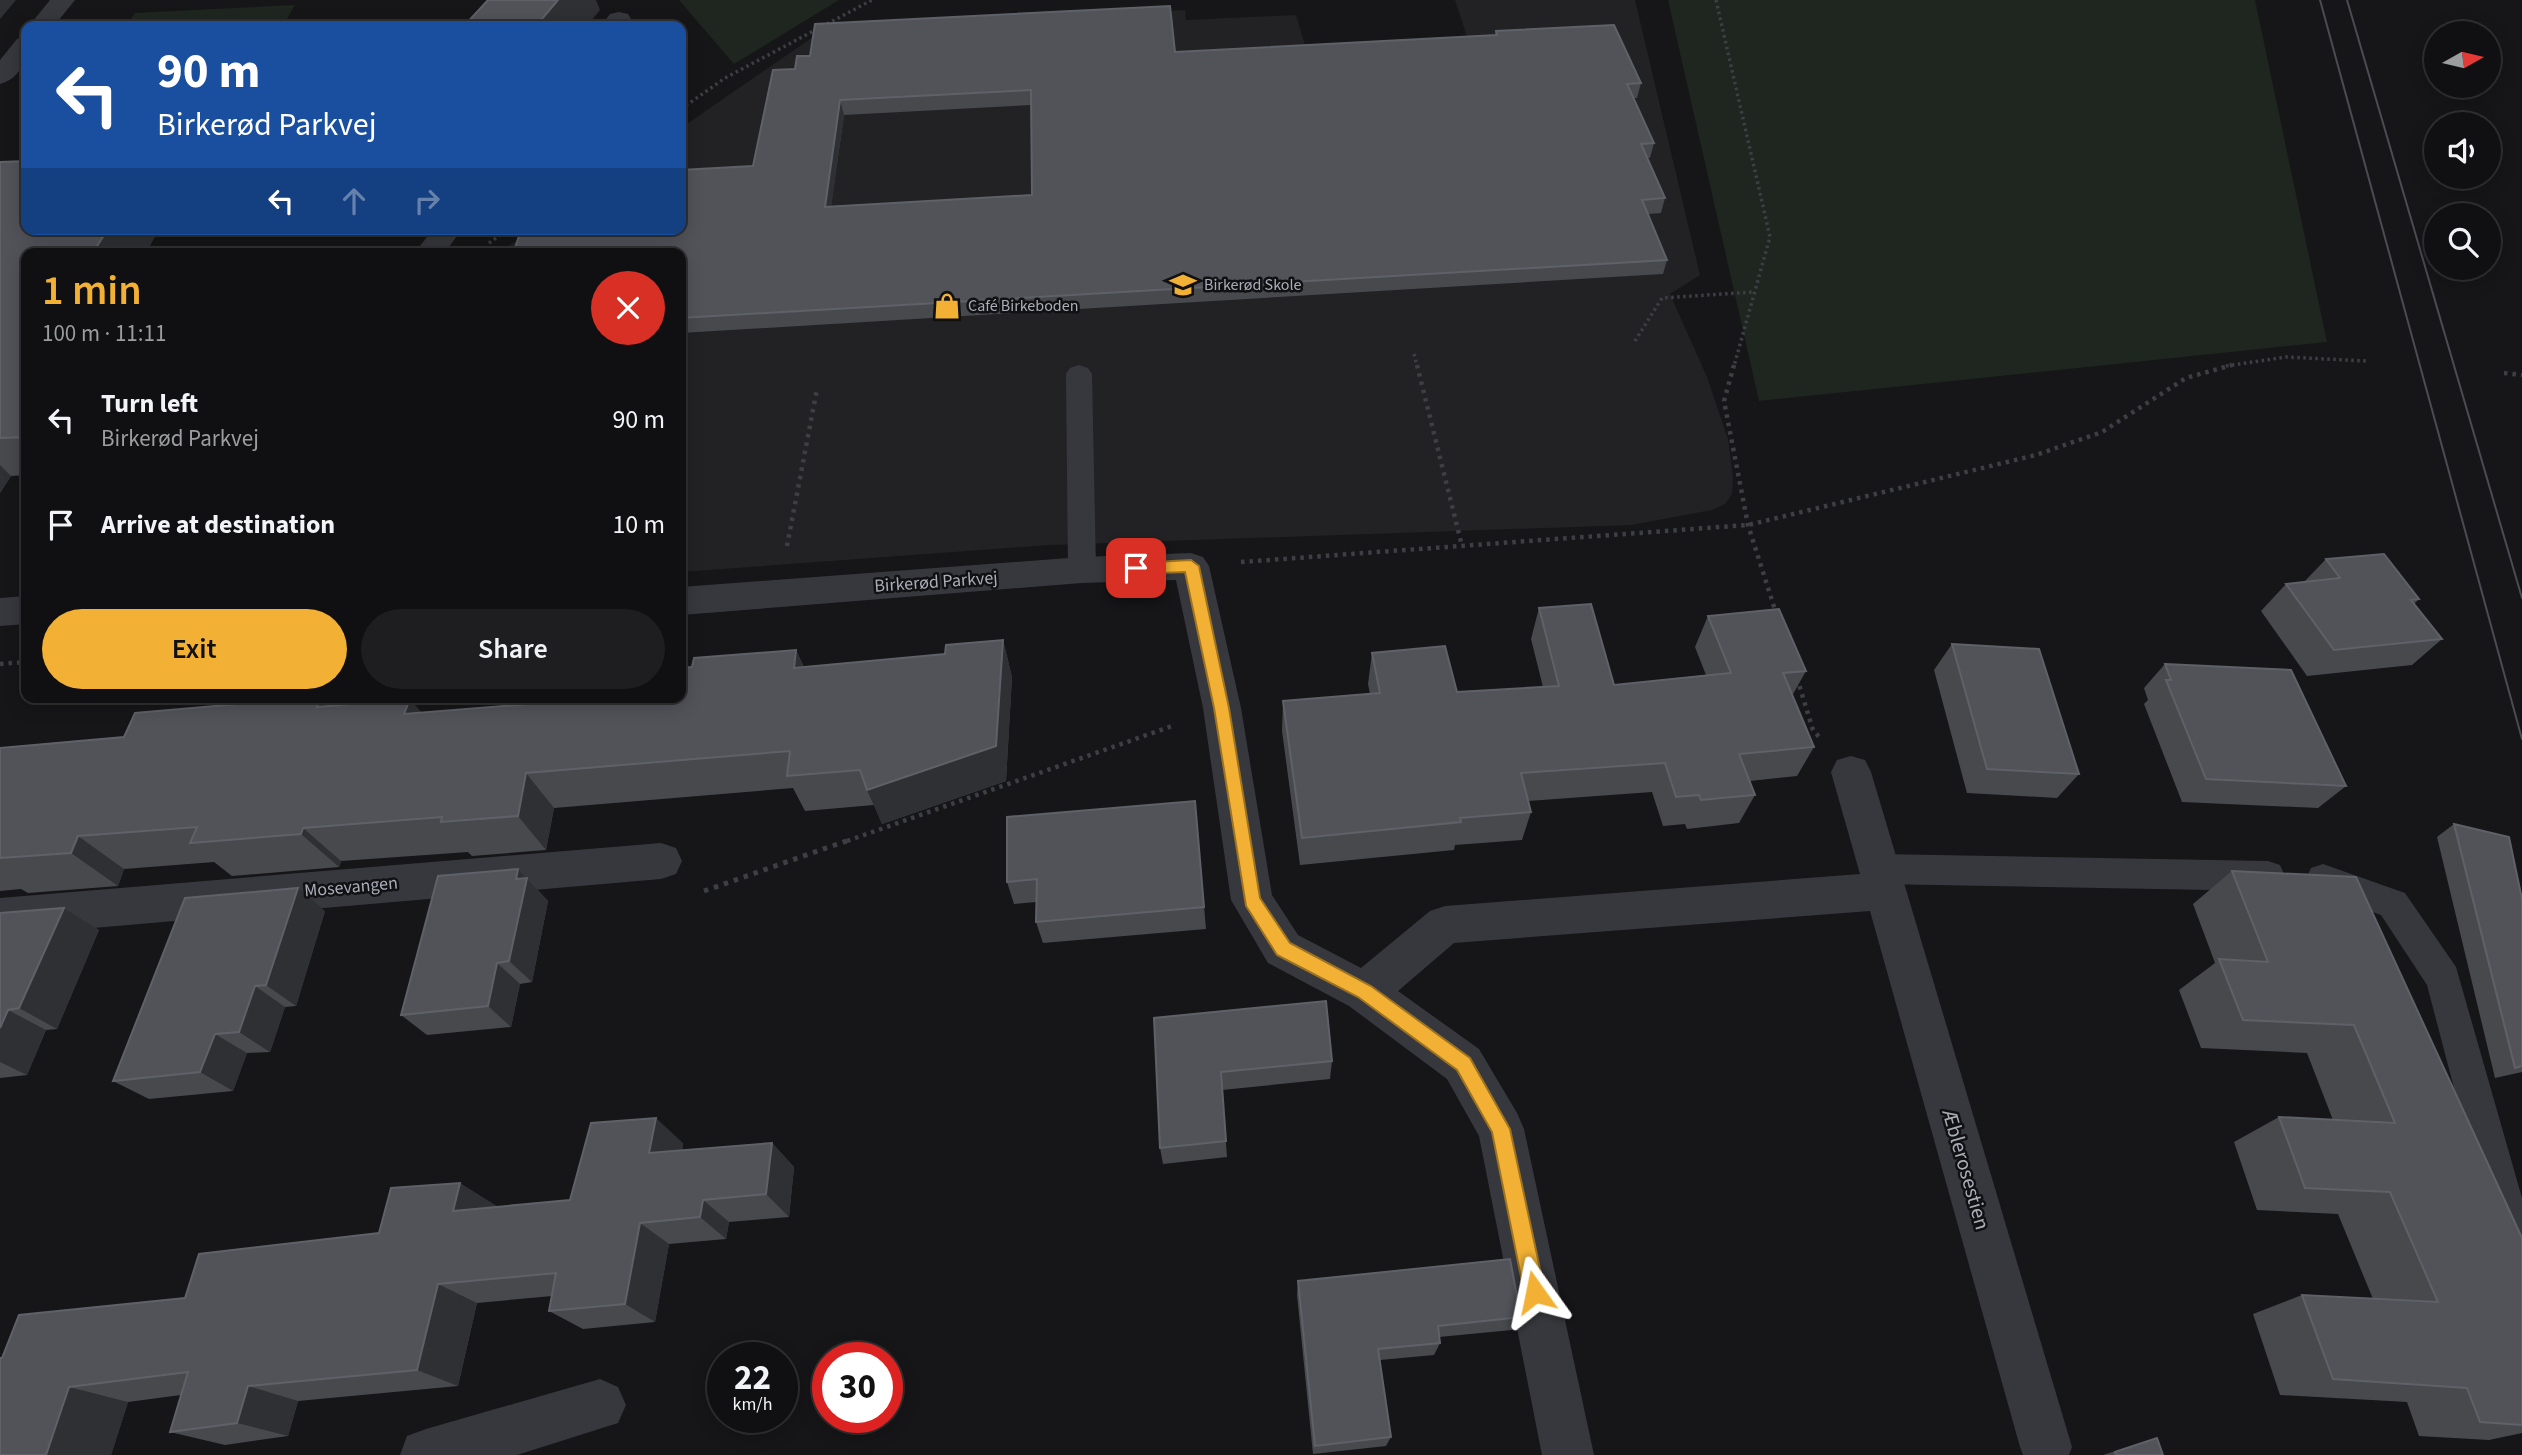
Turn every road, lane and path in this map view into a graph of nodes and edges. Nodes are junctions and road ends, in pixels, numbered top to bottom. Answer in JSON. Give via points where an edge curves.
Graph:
{"nodes":[{"id":1,"x":63,"y":0,"type":"edge"},
{"id":2,"x":872,"y":0,"type":"edge"},
{"id":3,"x":1716,"y":0,"type":"edge"},
{"id":4,"x":45,"y":21,"type":"edge"},
{"id":5,"x":21,"y":50,"type":"edge"},
{"id":6,"x":0,"y":76,"type":"edge"},
{"id":7,"x":686,"y":105,"type":"edge"},
{"id":8,"x":1753,"y":292,"type":"junction"},
{"id":9,"x":1635,"y":341,"type":"dead end"},
{"id":10,"x":1414,"y":354,"type":"dead end"},
{"id":11,"x":2366,"y":361,"type":"dead end"},
{"id":12,"x":2504,"y":373,"type":"dead end"},
{"id":13,"x":1079,"y":374,"type":"dead end"},
{"id":14,"x":2522,"y":374,"type":"edge"},
{"id":15,"x":817,"y":389,"type":"dead end"},
{"id":16,"x":1748,"y":525,"type":"junction"},
{"id":17,"x":1462,"y":546,"type":"junction"},
{"id":18,"x":1191,"y":566,"type":"junction"},
{"id":19,"x":1082,"y":570,"type":"junction"},
{"id":20,"x":778,"y":594,"type":"junction"},
{"id":21,"x":686,"y":601,"type":"edge"},
{"id":22,"x":21,"y":610,"type":"edge"},
{"id":23,"x":0,"y":612,"type":"edge"},
{"id":24,"x":1776,"y":614,"type":"edge"},
{"id":25,"x":21,"y":662,"type":"edge"},
{"id":26,"x":0,"y":664,"type":"edge"},
{"id":27,"x":1793,"y":666,"type":"edge"},
{"id":28,"x":1222,"y":708,"type":"junction"},
{"id":29,"x":1851,"y":772,"type":"joint"},
{"id":30,"x":661,"y":861,"type":"joint"},
{"id":31,"x":1882,"y":880,"type":"junction"},
{"id":32,"x":0,"y":918,"type":"edge"},
{"id":33,"x":1364,"y":992,"type":"junction"},
{"id":34,"x":2514,"y":1241,"type":"edge"},
{"id":35,"x":600,"y":1405,"type":"dead end"},
{"id":36,"x":2046,"y":1447,"type":"dead end"},
{"id":37,"x":426,"y":1455,"type":"edge"},
{"id":38,"x":1568,"y":1455,"type":"edge"}],
"edges":[{"from":1,"to":4,"type":"street"},
{"from":2,"to":7,"type":"path","via":[[725,78]]},
{"from":3,"to":8,"type":"path","via":[[1770,237]]},
{"from":5,"to":6,"type":"street"},
{"from":8,"to":9,"type":"path","via":[[1662,298]]},
{"from":8,"to":16,"type":"path","via":[[1724,401]]},
{"from":10,"to":17,"type":"path"},
{"from":11,"to":16,"type":"path","via":[[2287,357],[2241,362],[2186,379],[2102,432],[2036,455]]},
{"from":12,"to":14,"type":"path"},
{"from":13,"to":19,"type":"lane"},
{"from":15,"to":20,"type":"path"},
{"from":16,"to":17,"type":"path"},
{"from":16,"to":24,"type":"path"},
{"from":17,"to":18,"type":"path"},
{"from":18,"to":19,"type":"street","name":"Birkerød Parkvej"},
{"from":18,"to":28,"type":"street"},
{"from":19,"to":20,"type":"street","name":"Birkerød Parkvej"},
{"from":20,"to":21,"type":"street","name":"Birkerød Parkvej"},
{"from":22,"to":23,"type":"street"},
{"from":25,"to":26,"type":"path"},
{"from":27,"to":29,"type":"path","via":[[1813,730]]},
{"from":28,"to":30,"type":"path","via":[[673,902]]},
{"from":28,"to":33,"type":"street","via":[[1252,900],[1283,949]]},
{"from":29,"to":31,"type":"street","name":"Æblerosestien"},
{"from":30,"to":32,"type":"street","name":"Mosevangen"},
{"from":31,"to":33,"type":"street","via":[[1446,925]]},
{"from":31,"to":34,"type":"lane","via":[[2315,876],[2393,904],[2443,979]]},
{"from":31,"to":36,"type":"street","name":"Æblerosestien"},
{"from":33,"to":38,"type":"street","via":[[1463,1064],[1501,1129]]},
{"from":35,"to":37,"type":"street"}]}
